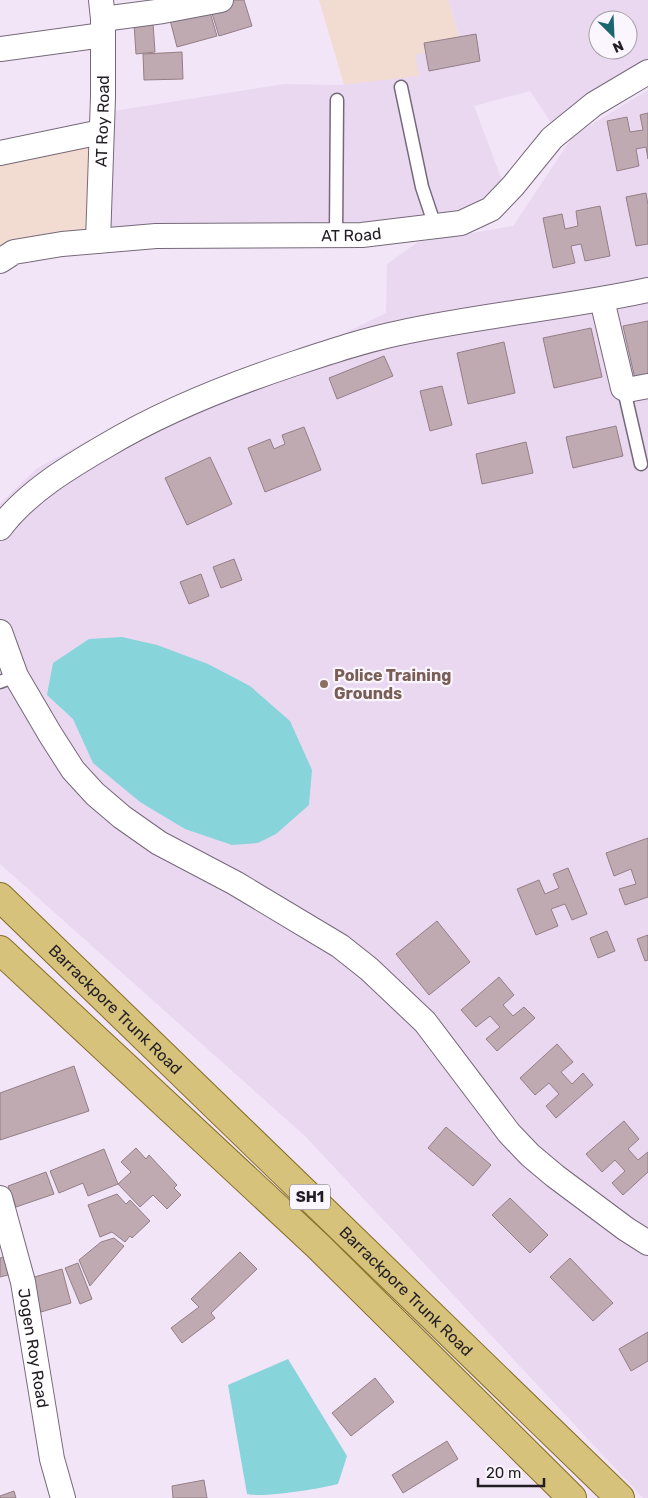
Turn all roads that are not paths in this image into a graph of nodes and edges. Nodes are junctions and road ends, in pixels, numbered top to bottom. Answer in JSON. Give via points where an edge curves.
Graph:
{"nodes":[{"id":1,"x":221,"y":0,"type":"edge"},
{"id":2,"x":103,"y":18,"type":"edge"},
{"id":3,"x":0,"y":49,"type":"edge"},
{"id":4,"x":648,"y":72,"type":"edge"},
{"id":5,"x":400,"y":87,"type":"dead end"},
{"id":6,"x":337,"y":100,"type":"dead end"},
{"id":7,"x":101,"y":132,"type":"junction"},
{"id":8,"x":0,"y":153,"type":"edge"},
{"id":9,"x":435,"y":226,"type":"junction"},
{"id":10,"x":336,"y":235,"type":"junction"},
{"id":11,"x":98,"y":241,"type":"junction"},
{"id":12,"x":0,"y":261,"type":"edge"},
{"id":13,"x":648,"y":290,"type":"edge"},
{"id":14,"x":602,"y":300,"type":"junction"},
{"id":15,"x":648,"y":386,"type":"edge"},
{"id":16,"x":624,"y":390,"type":"junction"},
{"id":17,"x":641,"y":464,"type":"dead end"},
{"id":18,"x":0,"y":528,"type":"edge"},
{"id":19,"x":0,"y":632,"type":"edge"},
{"id":20,"x":8,"y":679,"type":"edge"},
{"id":21,"x":0,"y":897,"type":"edge"},
{"id":22,"x":0,"y":950,"type":"edge"},
{"id":23,"x":0,"y":1198,"type":"edge"},
{"id":24,"x":648,"y":1243,"type":"edge"},
{"id":25,"x":63,"y":1498,"type":"edge"},
{"id":26,"x":572,"y":1498,"type":"edge"},
{"id":27,"x":620,"y":1498,"type":"edge"}],
"edges":[{"from":1,"to":2,"type":"street"},
{"from":2,"to":3,"type":"street"},
{"from":2,"to":7,"type":"street","name":"AT Roy Road"},
{"from":4,"to":9,"type":"street","name":"AT Road","via":[[594,104],[552,138],[491,209],[461,223]]},
{"from":5,"to":9,"type":"lane","via":[[422,187]]},
{"from":6,"to":10,"type":"lane"},
{"from":7,"to":8,"type":"street"},
{"from":7,"to":11,"type":"street","name":"AT Roy Road"},
{"from":9,"to":10,"type":"street","name":"AT Road"},
{"from":10,"to":11,"type":"street","name":"AT Road","via":[[156,236]]},
{"from":11,"to":12,"type":"street","name":"AT Road","via":[[14,252]]},
{"from":13,"to":14,"type":"street"},
{"from":14,"to":16,"type":"street"},
{"from":14,"to":18,"type":"street","via":[[375,338],[245,380],[158,417],[82,459],[15,509]]},
{"from":15,"to":16,"type":"street"},
{"from":16,"to":17,"type":"lane"},
{"from":19,"to":20,"type":"street"},
{"from":20,"to":24,"type":"street","via":[[73,770],[95,794],[159,843],[235,883],[340,946],[369,969],[426,1022],[509,1133],[530,1155]]},
{"from":21,"to":27,"type":"main road","name":"Barrackpore Trunk Road","number":"SH1"},
{"from":22,"to":26,"type":"main road","name":"Barrackpore Trunk Road","number":"SH1","via":[[318,1246]]},
{"from":23,"to":25,"type":"street","name":"Jogen Roy Road","via":[[22,1275],[52,1459]]}]}
